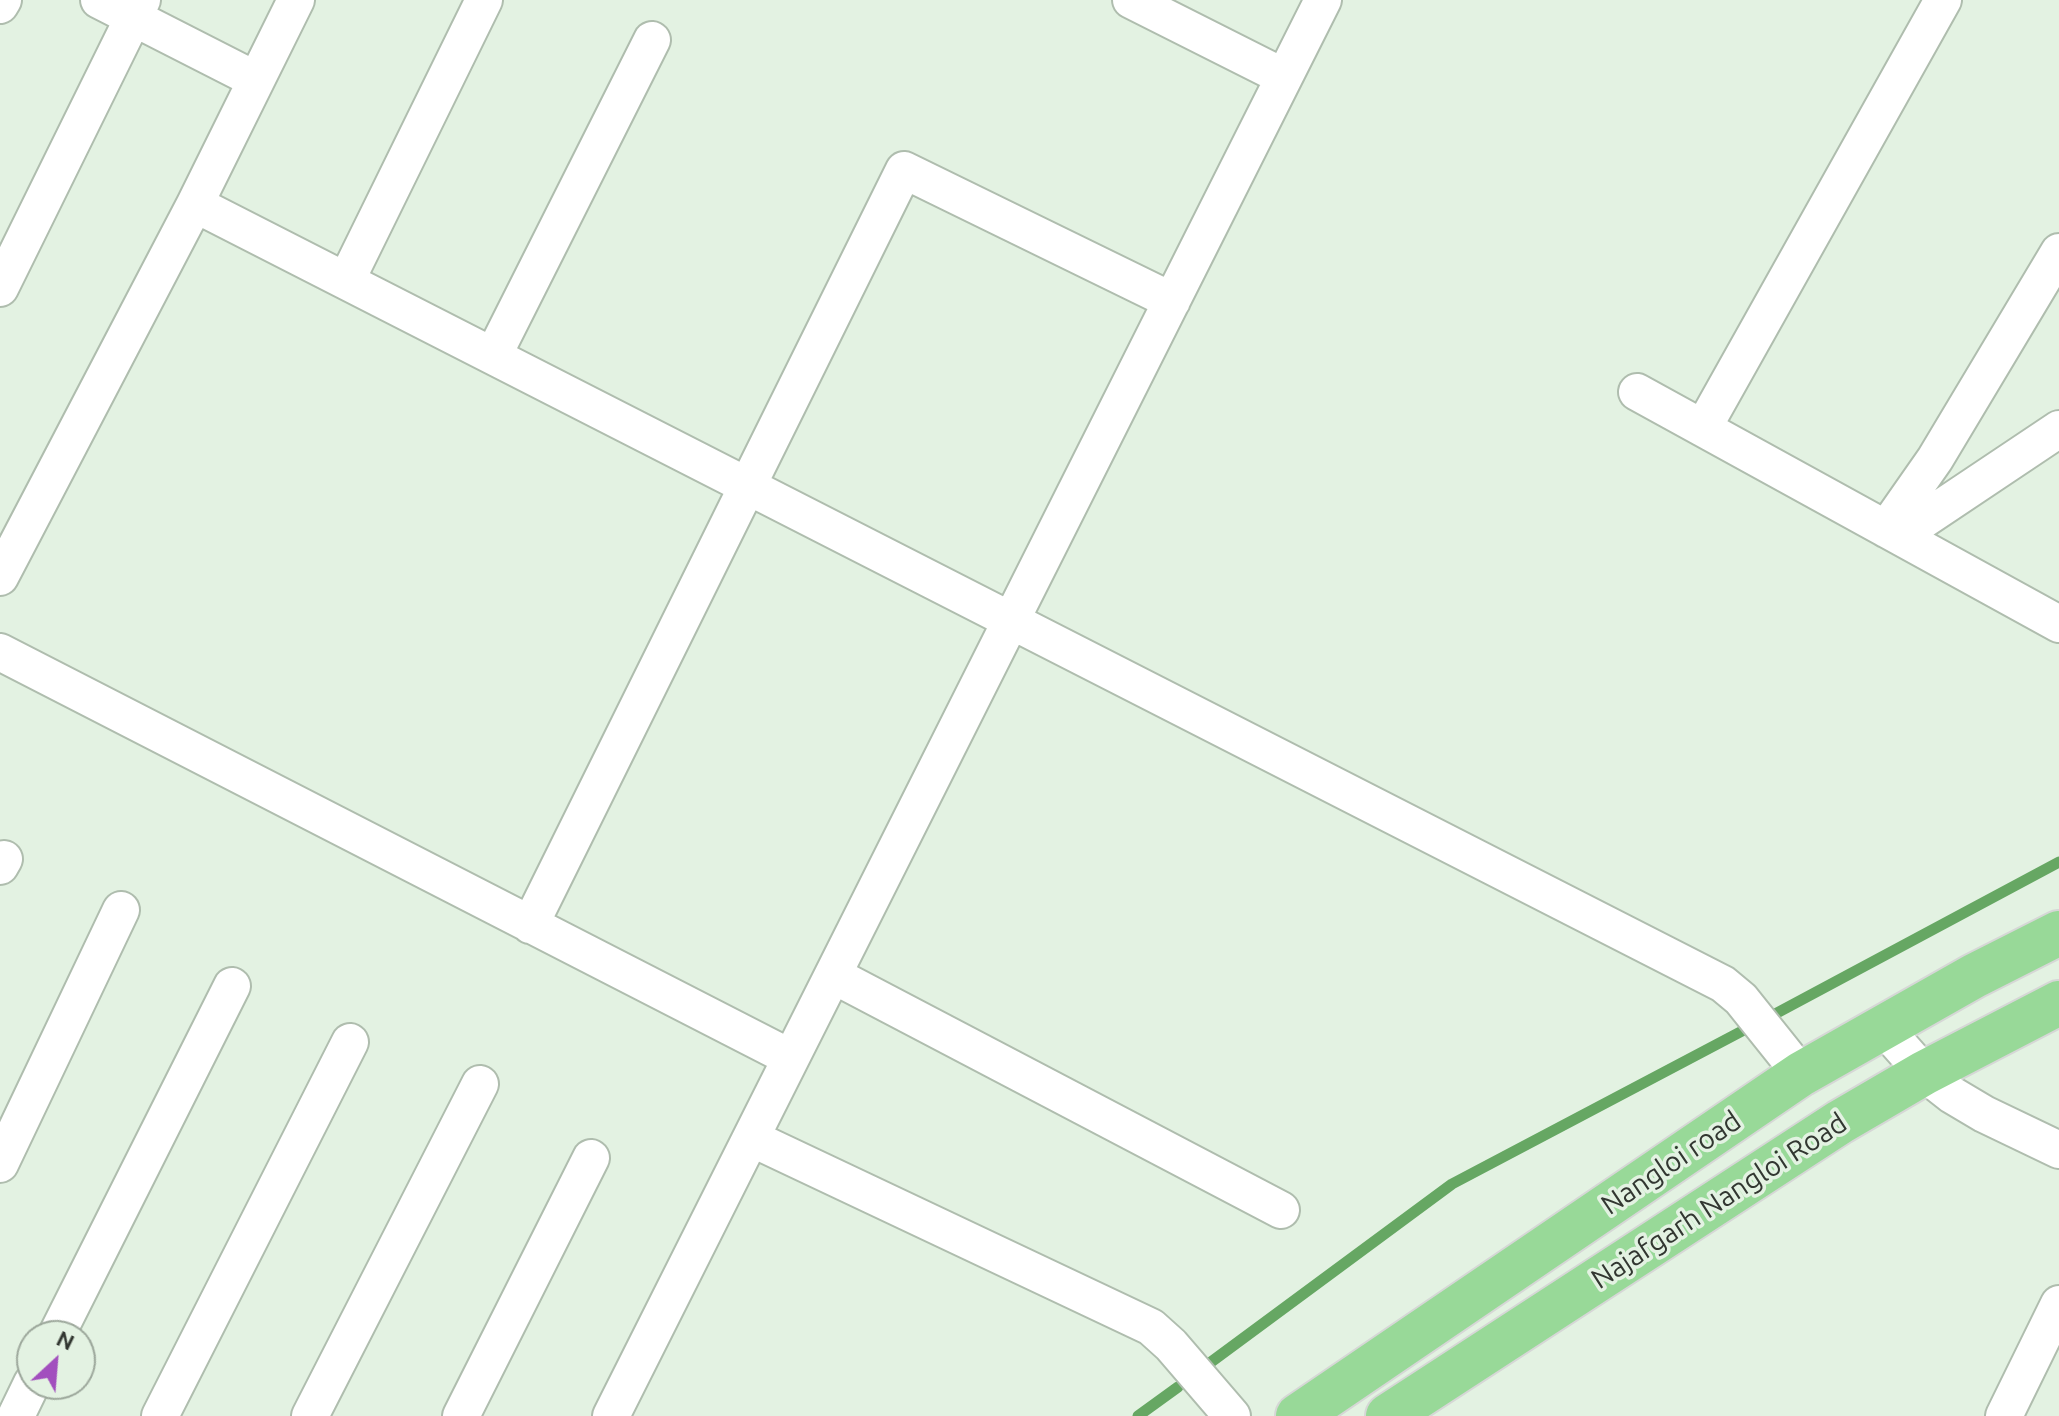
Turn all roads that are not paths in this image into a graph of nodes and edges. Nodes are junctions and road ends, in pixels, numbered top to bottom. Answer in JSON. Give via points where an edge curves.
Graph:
{"nodes":[{"id":1,"x":3,"y":0,"type":"edge"},
{"id":2,"x":99,"y":0,"type":"edge"},
{"id":3,"x":296,"y":0,"type":"edge"},
{"id":4,"x":484,"y":0,"type":"edge"},
{"id":5,"x":1131,"y":0,"type":"edge"},
{"id":6,"x":1323,"y":0,"type":"edge"},
{"id":7,"x":1943,"y":0,"type":"edge"},
{"id":8,"x":0,"y":5,"type":"edge"},
{"id":9,"x":138,"y":9,"type":"edge"},
{"id":10,"x":652,"y":40,"type":"dead end"},
{"id":11,"x":1284,"y":77,"type":"junction"},
{"id":12,"x":254,"y":79,"type":"junction"},
{"id":13,"x":195,"y":204,"type":"junction"},
{"id":14,"x":2059,"y":252,"type":"edge"},
{"id":15,"x":346,"y":281,"type":"junction"},
{"id":16,"x":0,"y":288,"type":"edge"},
{"id":17,"x":1172,"y":301,"type":"junction"},
{"id":18,"x":493,"y":356,"type":"junction"},
{"id":19,"x":1637,"y":392,"type":"dead end"},
{"id":20,"x":1703,"y":428,"type":"junction"},
{"id":21,"x":2059,"y":429,"type":"edge"},
{"id":22,"x":749,"y":486,"type":"junction"},
{"id":23,"x":1893,"y":533,"type":"junction"},
{"id":24,"x":0,"y":577,"type":"edge"},
{"id":25,"x":2050,"y":608,"type":"edge"},
{"id":26,"x":1012,"y":620,"type":"junction"},
{"id":27,"x":0,"y":652,"type":"edge"},
{"id":28,"x":121,"y":910,"type":"dead end"},
{"id":29,"x":530,"y":925,"type":"junction"},
{"id":30,"x":2059,"y":933,"type":"edge"},
{"id":31,"x":833,"y":975,"type":"junction"},
{"id":32,"x":232,"y":986,"type":"dead end"},
{"id":33,"x":2059,"y":1003,"type":"edge"},
{"id":34,"x":1885,"y":1029,"type":"junction"},
{"id":35,"x":350,"y":1042,"type":"dead end"},
{"id":36,"x":791,"y":1058,"type":"junction"},
{"id":37,"x":1924,"y":1073,"type":"junction"},
{"id":38,"x":1801,"y":1074,"type":"junction"},
{"id":39,"x":480,"y":1084,"type":"dead end"},
{"id":40,"x":751,"y":1138,"type":"junction"},
{"id":41,"x":2055,"y":1144,"type":"edge"},
{"id":42,"x":591,"y":1158,"type":"dead end"},
{"id":43,"x":0,"y":1164,"type":"edge"},
{"id":44,"x":1281,"y":1210,"type":"dead end"},
{"id":45,"x":2059,"y":1304,"type":"edge"},
{"id":46,"x":64,"y":1320,"type":"edge"},
{"id":47,"x":160,"y":1416,"type":"edge"},
{"id":48,"x":310,"y":1416,"type":"edge"},
{"id":49,"x":461,"y":1416,"type":"edge"},
{"id":50,"x":611,"y":1416,"type":"edge"},
{"id":51,"x":1232,"y":1416,"type":"edge"},
{"id":52,"x":1298,"y":1416,"type":"edge"},
{"id":53,"x":1388,"y":1416,"type":"edge"},
{"id":54,"x":2004,"y":1416,"type":"edge"}],
"edges":[{"from":1,"to":8,"type":"street"},
{"from":2,"to":9,"type":"street"},
{"from":3,"to":12,"type":"street"},
{"from":4,"to":15,"type":"street"},
{"from":5,"to":11,"type":"street"},
{"from":6,"to":11,"type":"street"},
{"from":7,"to":20,"type":"street"},
{"from":9,"to":12,"type":"street"},
{"from":9,"to":16,"type":"street"},
{"from":10,"to":18,"type":"street"},
{"from":11,"to":17,"type":"street"},
{"from":12,"to":13,"type":"street"},
{"from":13,"to":15,"type":"street"},
{"from":13,"to":24,"type":"street"},
{"from":14,"to":23,"type":"street"},
{"from":15,"to":18,"type":"street"},
{"from":17,"to":22,"type":"street","via":[[904,170]]},
{"from":17,"to":26,"type":"street"},
{"from":18,"to":22,"type":"street"},
{"from":19,"to":20,"type":"street"},
{"from":20,"to":23,"type":"street"},
{"from":21,"to":23,"type":"street"},
{"from":22,"to":26,"type":"street"},
{"from":22,"to":29,"type":"street"},
{"from":23,"to":25,"type":"street"},
{"from":26,"to":31,"type":"street"},
{"from":26,"to":38,"type":"street","via":[[1723,984]]},
{"from":27,"to":29,"type":"street"},
{"from":28,"to":43,"type":"street"},
{"from":29,"to":36,"type":"street"},
{"from":30,"to":34,"type":"main road","name":"Nangloi road"},
{"from":31,"to":36,"type":"street"},
{"from":31,"to":44,"type":"street"},
{"from":32,"to":46,"type":"street"},
{"from":33,"to":37,"type":"main road","name":"Najafgarh Nangloi Road"},
{"from":34,"to":37,"type":"street"},
{"from":34,"to":38,"type":"main road","name":"Nangloi road"},
{"from":35,"to":47,"type":"street"},
{"from":36,"to":40,"type":"street"},
{"from":37,"to":41,"type":"street","via":[[1984,1114]]},
{"from":37,"to":53,"type":"main road","name":"Najafgarh Nangloi Road","via":[[1840,1122]]},
{"from":38,"to":52,"type":"main road","name":"Nangloi road"},
{"from":39,"to":48,"type":"street"},
{"from":40,"to":50,"type":"street"},
{"from":40,"to":51,"type":"street","via":[[1151,1327]]},
{"from":42,"to":49,"type":"street"},
{"from":45,"to":54,"type":"street"}]}
